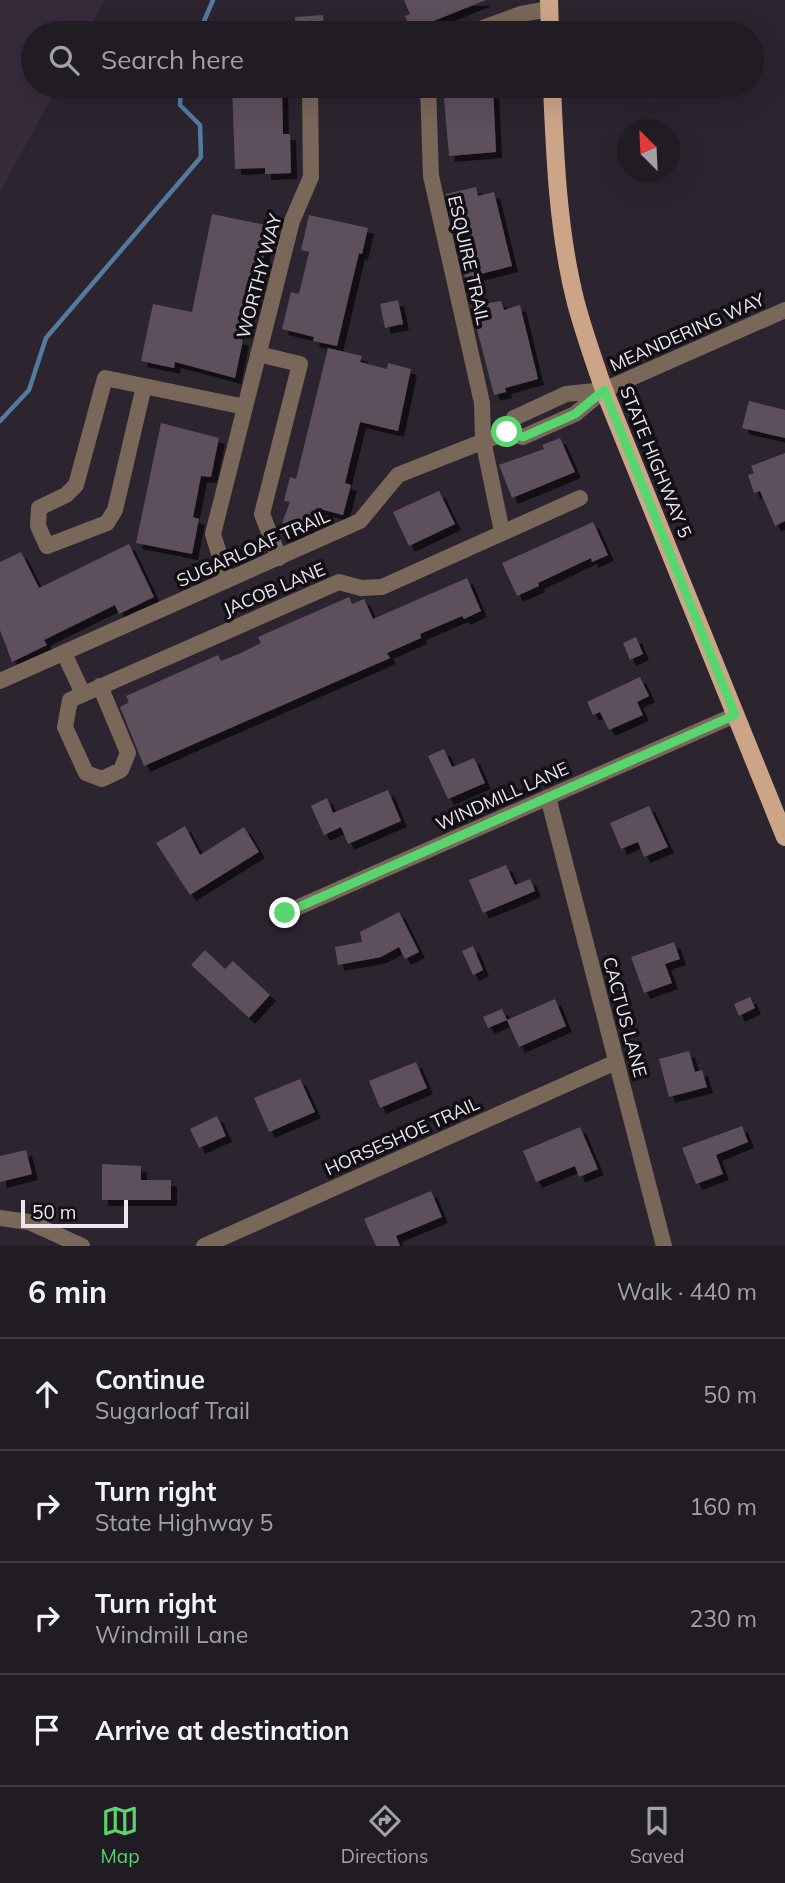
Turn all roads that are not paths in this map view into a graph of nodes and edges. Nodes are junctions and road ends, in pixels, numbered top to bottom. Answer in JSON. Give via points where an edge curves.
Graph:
{"nodes":[{"id":1,"x":549,"y":4,"type":"edge"},
{"id":2,"x":502,"y":21,"type":"edge"},
{"id":3,"x":310,"y":98,"type":"edge"},
{"id":4,"x":428,"y":98,"type":"edge"},
{"id":5,"x":553,"y":98,"type":"edge"},
{"id":6,"x":785,"y":310,"type":"edge"},
{"id":7,"x":258,"y":354,"type":"junction"},
{"id":8,"x":144,"y":386,"type":"junction"},
{"id":9,"x":604,"y":390,"type":"junction"},
{"id":10,"x":245,"y":407,"type":"junction"},
{"id":11,"x":482,"y":440,"type":"junction"},
{"id":12,"x":580,"y":498,"type":"dead end"},
{"id":13,"x":502,"y":532,"type":"junction"},
{"id":14,"x":279,"y":558,"type":"junction"},
{"id":15,"x":227,"y":580,"type":"junction"},
{"id":16,"x":64,"y":653,"type":"junction"},
{"id":17,"x":0,"y":681,"type":"edge"},
{"id":18,"x":100,"y":686,"type":"junction"},
{"id":19,"x":83,"y":694,"type":"junction"},
{"id":20,"x":735,"y":715,"type":"junction"},
{"id":21,"x":548,"y":797,"type":"junction"},
{"id":22,"x":784,"y":828,"type":"edge"},
{"id":23,"x":285,"y":913,"type":"dead end"},
{"id":24,"x":616,"y":1062,"type":"junction"},
{"id":25,"x":0,"y":1218,"type":"edge"},
{"id":26,"x":82,"y":1246,"type":"edge"},
{"id":27,"x":204,"y":1246,"type":"edge"},
{"id":28,"x":664,"y":1246,"type":"edge"}],
"edges":[{"from":1,"to":2,"type":"street"},
{"from":3,"to":7,"type":"street","name":"WORTHY WAY","via":[[311,177],[292,221]]},
{"from":4,"to":11,"type":"street","name":"ESQUIRE TRAIL","via":[[431,176],[482,403]]},
{"from":5,"to":9,"type":"main road","name":"STATE HIGHWAY 5","via":[[570,272]]},
{"from":6,"to":9,"type":"street","name":"MEANDERING WAY"},
{"from":7,"to":10,"type":"street","name":"WORTHY WAY"},
{"from":7,"to":14,"type":"street","name":"WORTHY WAY","via":[[300,364],[262,514]]},
{"from":8,"to":8,"type":"street","via":[[105,377],[76,485],[39,508],[38,526],[47,546],[107,523]]},
{"from":8,"to":10,"type":"street"},
{"from":9,"to":11,"type":"street","name":"SUGARLOAF TRAIL","via":[[566,394],[514,418],[507,432]]},
{"from":9,"to":20,"type":"main road","name":"STATE HIGHWAY 5"},
{"from":10,"to":15,"type":"street","name":"WORTHY WAY","via":[[213,534]]},
{"from":11,"to":13,"type":"street","name":"ESQUIRE TRAIL"},
{"from":11,"to":14,"type":"street","name":"SUGARLOAF TRAIL","via":[[398,475],[360,521]]},
{"from":12,"to":13,"type":"street","name":"JACOB LANE"},
{"from":13,"to":18,"type":"street","name":"JACOB LANE","via":[[382,587],[361,589],[339,582]]},
{"from":14,"to":15,"type":"street","name":"SUGARLOAF TRAIL"},
{"from":15,"to":16,"type":"street","name":"SUGARLOAF TRAIL"},
{"from":16,"to":17,"type":"street","name":"SUGARLOAF TRAIL"},
{"from":16,"to":19,"type":"street"},
{"from":18,"to":19,"type":"street","name":"JACOB LANE"},
{"from":18,"to":19,"type":"street","via":[[128,753],[121,770],[102,779],[86,773],[65,727],[70,700]]},
{"from":20,"to":21,"type":"street","name":"WINDMILL LANE"},
{"from":20,"to":22,"type":"main road","name":"STATE HIGHWAY 5"},
{"from":21,"to":23,"type":"street","name":"WINDMILL LANE"},
{"from":21,"to":24,"type":"street","name":"CACTUS LANE"},
{"from":24,"to":27,"type":"street","name":"HORSESHOE TRAIL"},
{"from":24,"to":28,"type":"street","name":"CACTUS LANE"},
{"from":25,"to":26,"type":"street","via":[[29,1222]]}]}
